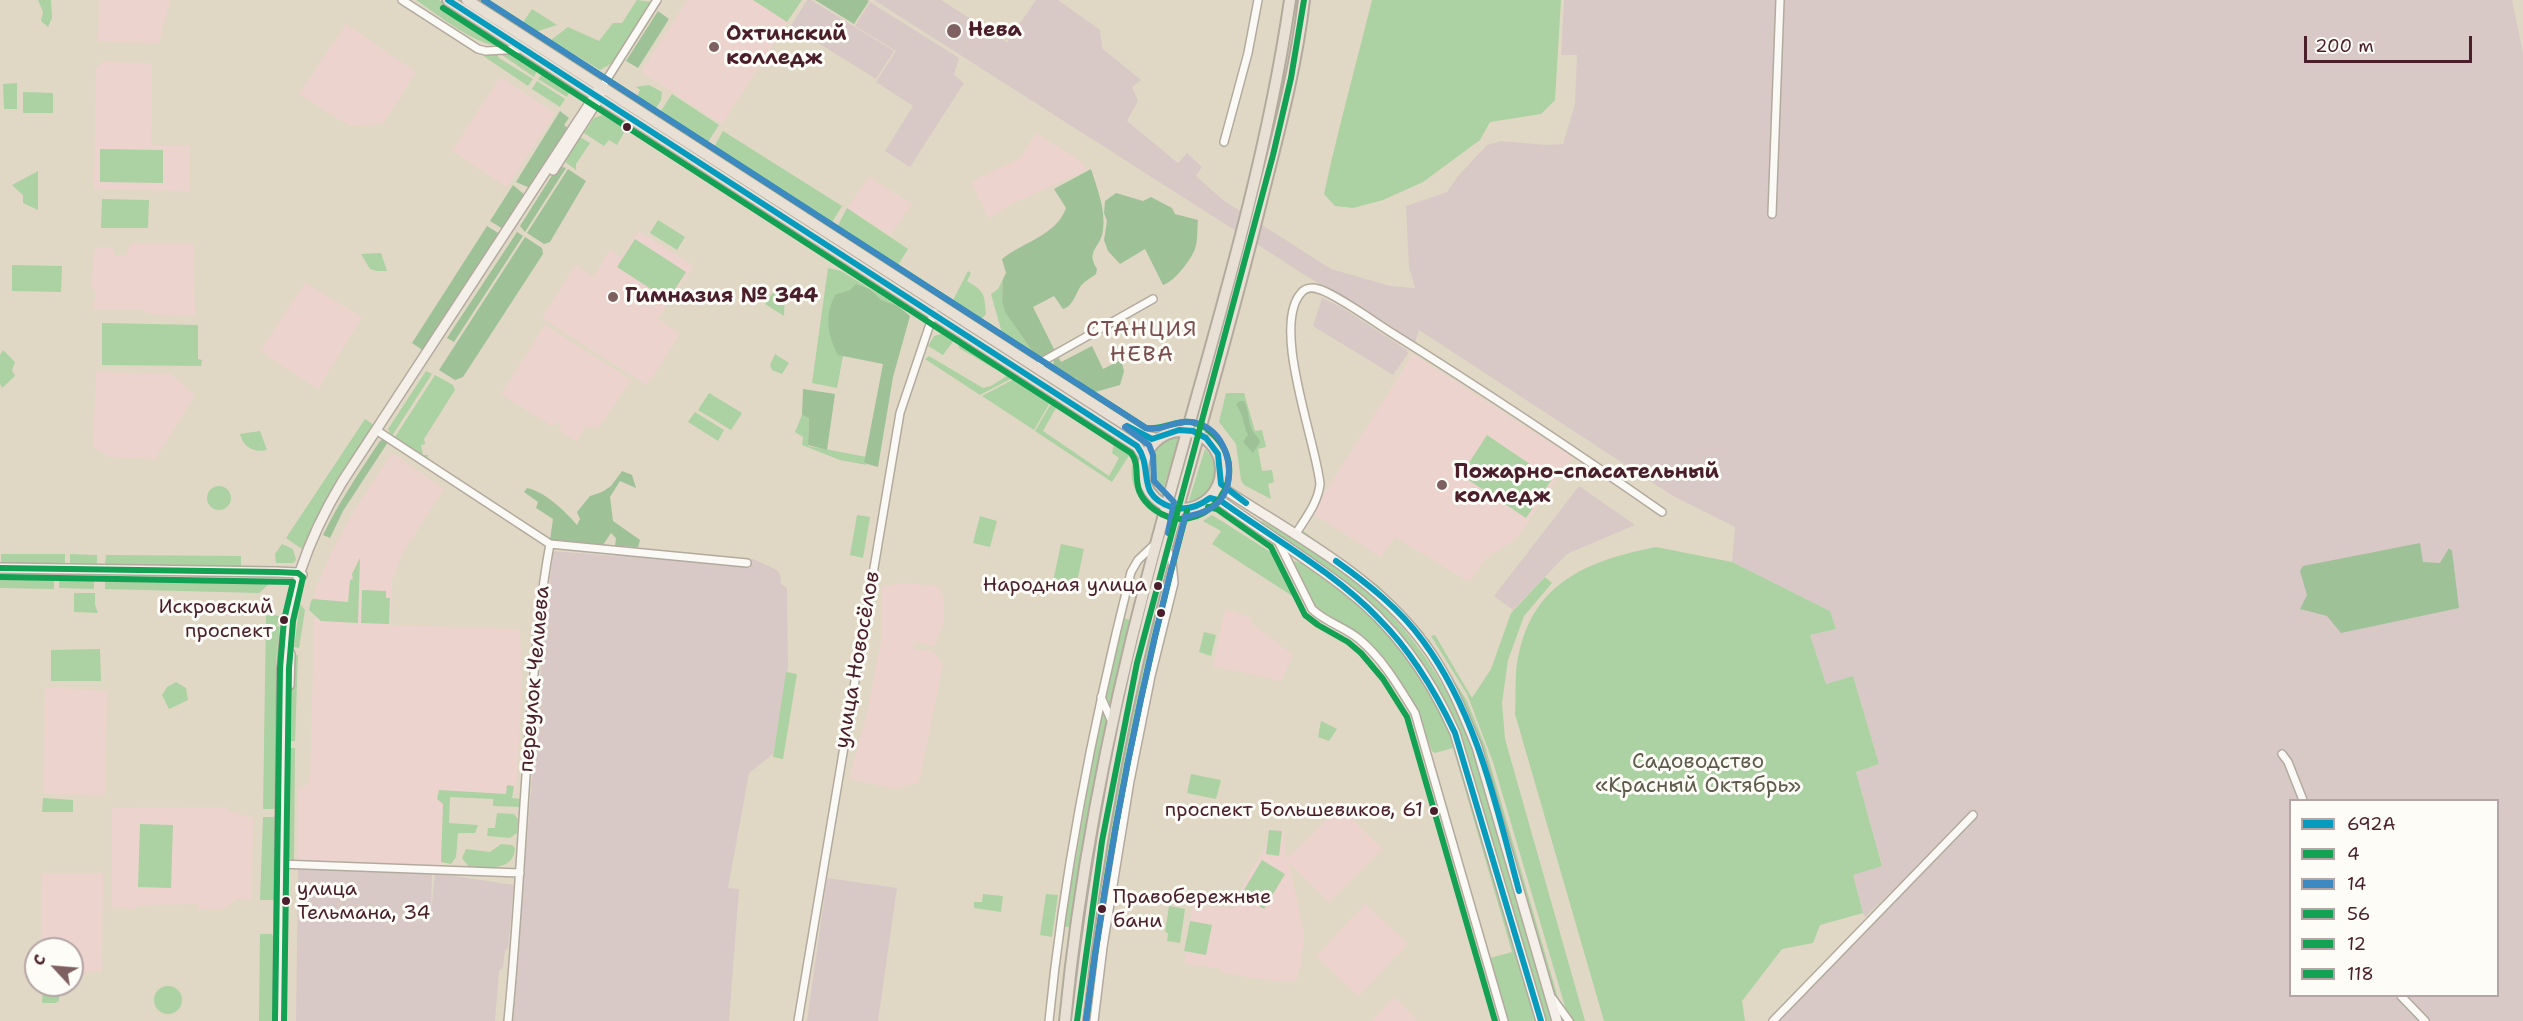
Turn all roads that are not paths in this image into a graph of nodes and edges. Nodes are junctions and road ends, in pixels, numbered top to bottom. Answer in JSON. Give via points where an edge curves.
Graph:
{"nodes":[{"id":1,"x":402,"y":0,"type":"edge"},
{"id":2,"x":448,"y":0,"type":"edge"},
{"id":3,"x":467,"y":0,"type":"edge"},
{"id":4,"x":657,"y":0,"type":"edge"},
{"id":5,"x":1258,"y":0,"type":"edge"},
{"id":6,"x":1290,"y":0,"type":"edge"},
{"id":7,"x":1304,"y":0,"type":"edge"},
{"id":8,"x":1780,"y":0,"type":"edge"},
{"id":9,"x":482,"y":16,"type":"junction"},
{"id":10,"x":524,"y":49,"type":"junction"},
{"id":11,"x":598,"y":93,"type":"junction"},
{"id":12,"x":1224,"y":142,"type":"dead end"},
{"id":13,"x":1772,"y":214,"type":"dead end"},
{"id":14,"x":1153,"y":299,"type":"dead end"},
{"id":15,"x":936,"y":309,"type":"junction"},
{"id":16,"x":1037,"y":368,"type":"junction"},
{"id":17,"x":1188,"y":430,"type":"junction"},
{"id":18,"x":379,"y":432,"type":"junction"},
{"id":19,"x":1200,"y":434,"type":"junction"},
{"id":20,"x":1157,"y":439,"type":"junction"},
{"id":21,"x":1145,"y":458,"type":"junction"},
{"id":22,"x":1220,"y":480,"type":"junction"},
{"id":23,"x":1210,"y":498,"type":"junction"},
{"id":24,"x":1166,"y":506,"type":"junction"},
{"id":25,"x":1178,"y":509,"type":"junction"},
{"id":26,"x":1662,"y":512,"type":"dead end"},
{"id":27,"x":1295,"y":535,"type":"junction"},
{"id":28,"x":1278,"y":541,"type":"junction"},
{"id":29,"x":550,"y":544,"type":"junction"},
{"id":30,"x":1156,"y":544,"type":"junction"},
{"id":31,"x":1167,"y":548,"type":"junction"},
{"id":32,"x":747,"y":563,"type":"dead end"},
{"id":33,"x":0,"y":568,"type":"edge"},
{"id":34,"x":0,"y":574,"type":"edge"},
{"id":35,"x":299,"y":576,"type":"junction"},
{"id":36,"x":1101,"y":697,"type":"junction"},
{"id":37,"x":1113,"y":724,"type":"junction"},
{"id":38,"x":2282,"y":754,"type":"dead end"},
{"id":39,"x":2302,"y":799,"type":"edge"},
{"id":40,"x":1973,"y":815,"type":"dead end"},
{"id":41,"x":283,"y":864,"type":"junction"},
{"id":42,"x":520,"y":873,"type":"junction"},
{"id":43,"x":1549,"y":994,"type":"junction"},
{"id":44,"x":2402,"y":997,"type":"edge"},
{"id":45,"x":278,"y":1021,"type":"edge"},
{"id":46,"x":284,"y":1021,"type":"edge"},
{"id":47,"x":508,"y":1021,"type":"edge"},
{"id":48,"x":798,"y":1021,"type":"edge"},
{"id":49,"x":1049,"y":1021,"type":"edge"},
{"id":50,"x":1065,"y":1021,"type":"edge"},
{"id":51,"x":1077,"y":1021,"type":"edge"},
{"id":52,"x":1094,"y":1021,"type":"edge"},
{"id":53,"x":1504,"y":1021,"type":"edge"},
{"id":54,"x":1541,"y":1021,"type":"edge"},
{"id":55,"x":1557,"y":1021,"type":"edge"},
{"id":56,"x":1569,"y":1021,"type":"edge"},
{"id":57,"x":1773,"y":1021,"type":"edge"},
{"id":58,"x":2425,"y":1021,"type":"edge"}],
"edges":[{"from":1,"to":10,"type":"street","via":[[478,49]]},
{"from":2,"to":9,"type":"main road"},
{"from":3,"to":9,"type":"main road"},
{"from":4,"to":11,"type":"street"},
{"from":5,"to":12,"type":"street"},
{"from":6,"to":17,"type":"main road","via":[[1272,103]]},
{"from":7,"to":19,"type":"main road","via":[[1280,131]]},
{"from":8,"to":13,"type":"street"},
{"from":9,"to":10,"type":"main road"},
{"from":9,"to":11,"type":"main road"},
{"from":10,"to":11,"type":"main road"},
{"from":11,"to":15,"type":"main road"},
{"from":11,"to":18,"type":"street"},
{"from":14,"to":16,"type":"street"},
{"from":15,"to":16,"type":"main road"},
{"from":15,"to":21,"type":"main road","via":[[1137,446]]},
{"from":15,"to":48,"type":"street","name":"улица Новосёлов","via":[[900,413]]},
{"from":16,"to":20,"type":"main road","via":[[1143,436]]},
{"from":17,"to":19,"type":"main road"},
{"from":17,"to":20,"type":"main road","via":[[1169,432]]},
{"from":17,"to":24,"type":"main road"},
{"from":18,"to":29,"type":"street"},
{"from":18,"to":35,"type":"street","via":[[322,517]]},
{"from":19,"to":22,"type":"main road","via":[[1219,454]]},
{"from":19,"to":25,"type":"main road"},
{"from":20,"to":21,"type":"main road"},
{"from":21,"to":24,"type":"main road","via":[[1143,471],[1148,489]]},
{"from":22,"to":23,"type":"main road"},
{"from":22,"to":27,"type":"street","via":[[1227,491]]},
{"from":23,"to":25,"type":"main road","via":[[1196,507]]},
{"from":23,"to":28,"type":"street","via":[[1221,501]]},
{"from":24,"to":25,"type":"main road"},
{"from":24,"to":30,"type":"main road"},
{"from":25,"to":31,"type":"main road"},
{"from":26,"to":27,"type":"street","via":[[1325,292],[1308,288],[1299,297],[1293,315],[1291,348],[1320,484],[1319,493]]},
{"from":27,"to":43,"type":"street","via":[[1386,601],[1422,640],[1447,680],[1477,747]]},
{"from":28,"to":53,"type":"street","via":[[1312,609],[1368,648],[1415,713]]},
{"from":28,"to":54,"type":"street","via":[[1366,606],[1407,650],[1437,695],[1458,743]]},
{"from":29,"to":32,"type":"street"},
{"from":29,"to":42,"type":"street","name":"переулок Челиева","via":[[534,647]]},
{"from":30,"to":36,"type":"street","via":[[1131,572]]},
{"from":30,"to":37,"type":"main road"},
{"from":31,"to":51,"type":"main road","via":[[1136,671],[1107,813]]},
{"from":31,"to":52,"type":"street","via":[[1174,583],[1130,781]]},
{"from":33,"to":35,"type":"street"},
{"from":34,"to":35,"type":"street"},
{"from":35,"to":41,"type":"street","via":[[287,621],[283,659]]},
{"from":36,"to":37,"type":"street"},
{"from":36,"to":49,"type":"street","via":[[1069,868]]},
{"from":37,"to":50,"type":"main road"},
{"from":38,"to":39,"type":"street"},
{"from":40,"to":57,"type":"street"},
{"from":41,"to":42,"type":"street"},
{"from":41,"to":45,"type":"street"},
{"from":41,"to":46,"type":"street"},
{"from":42,"to":47,"type":"street","name":"переулок Челиева"},
{"from":43,"to":55,"type":"street"},
{"from":43,"to":56,"type":"street"},
{"from":44,"to":58,"type":"street"}]}
